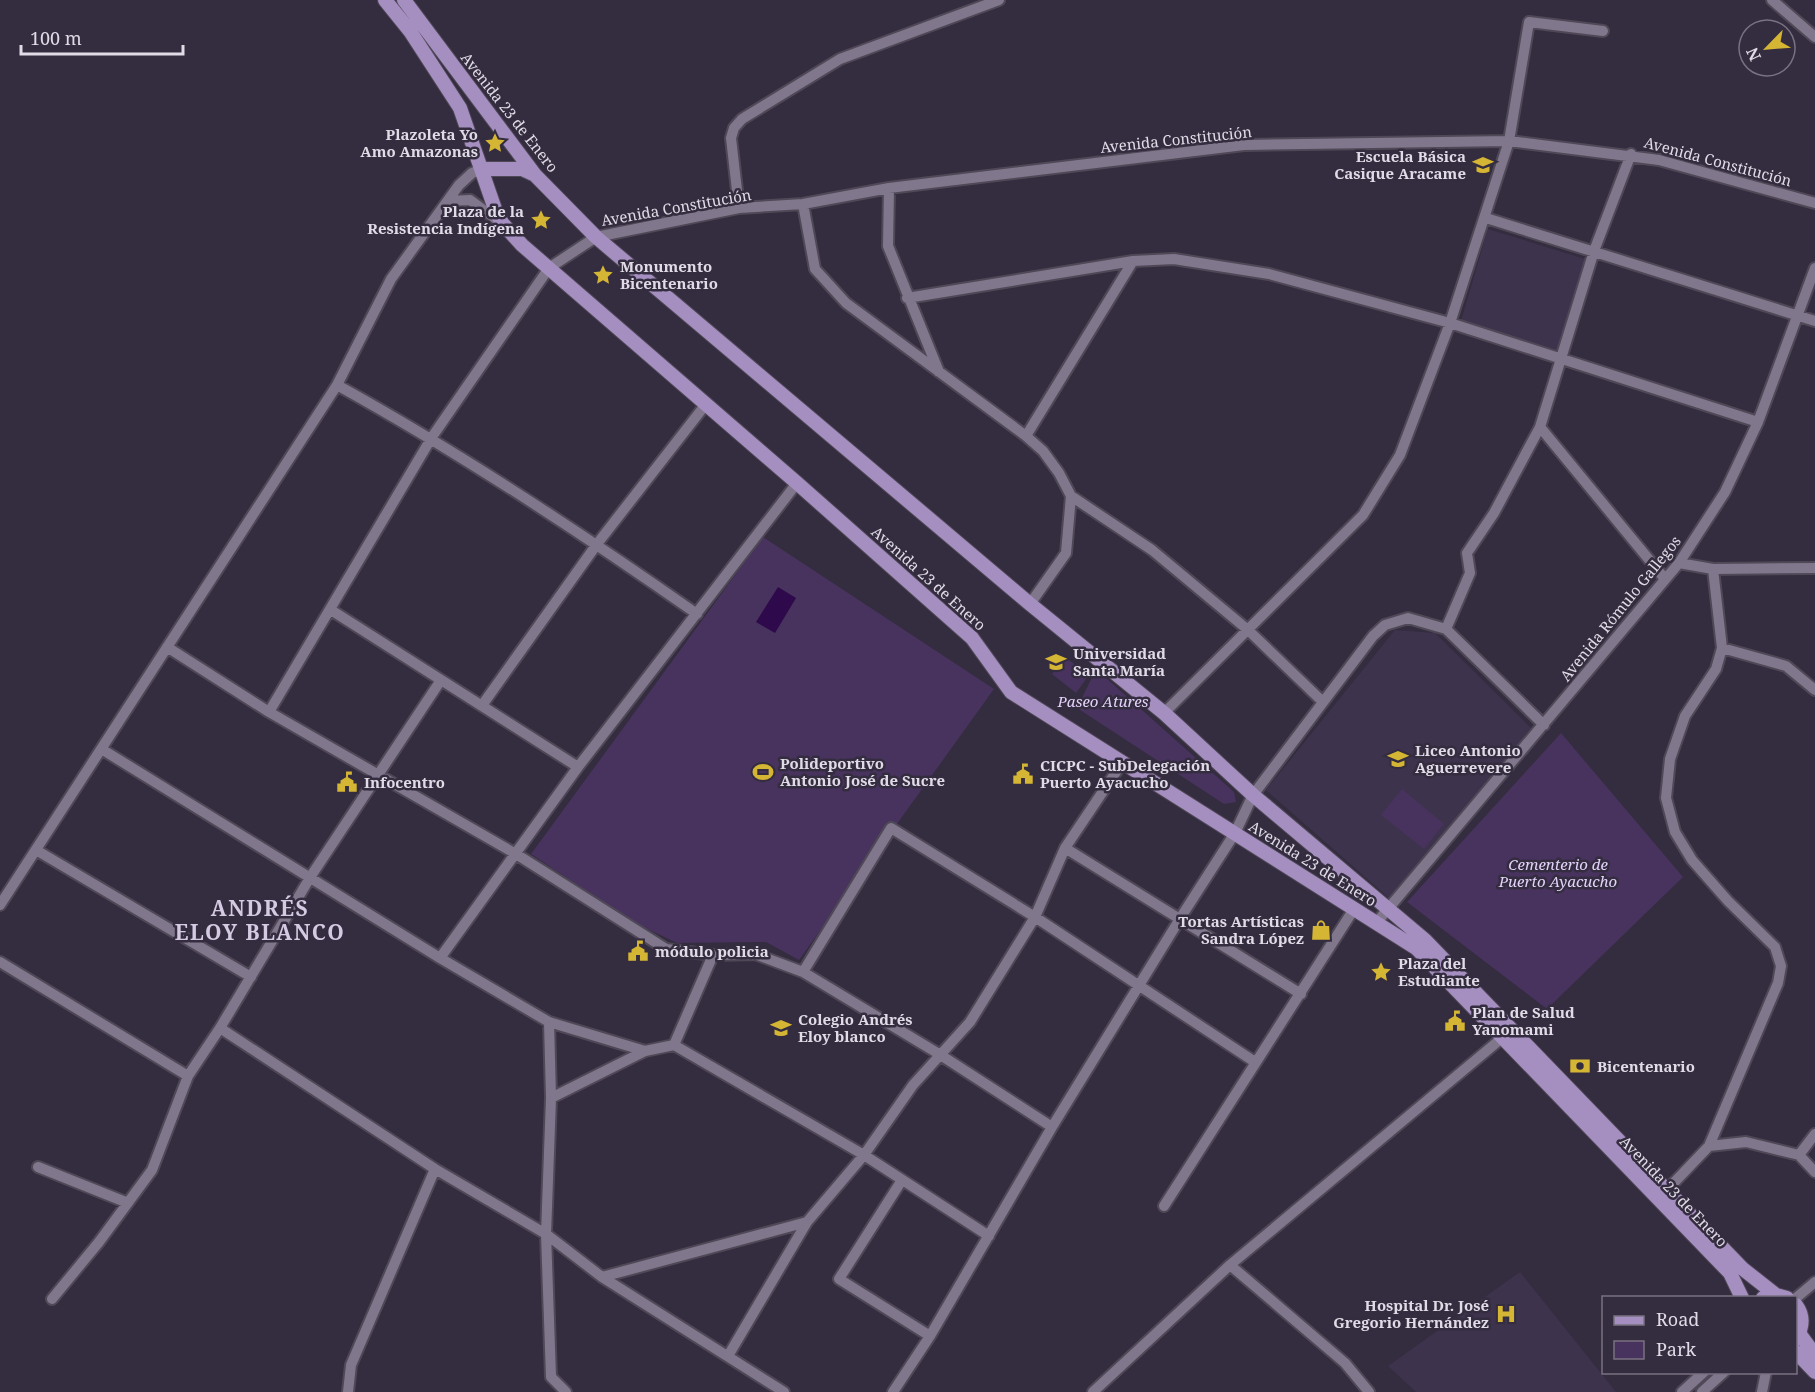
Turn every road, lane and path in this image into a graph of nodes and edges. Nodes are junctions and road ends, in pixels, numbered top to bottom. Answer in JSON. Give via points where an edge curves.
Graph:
{"nodes":[{"id":1,"x":385,"y":0,"type":"edge"},
{"id":2,"x":404,"y":0,"type":"edge"},
{"id":3,"x":999,"y":0,"type":"edge"},
{"id":4,"x":1772,"y":0,"type":"edge"},
{"id":5,"x":1603,"y":31,"type":"dead end"},
{"id":6,"x":1815,"y":36,"type":"edge"},
{"id":7,"x":1509,"y":141,"type":"junction"},
{"id":8,"x":1631,"y":154,"type":"junction"},
{"id":9,"x":509,"y":168,"type":"junction"},
{"id":10,"x":483,"y":169,"type":"junction"},
{"id":11,"x":535,"y":175,"type":"junction"},
{"id":12,"x":889,"y":188,"type":"junction"},
{"id":13,"x":492,"y":199,"type":"junction"},
{"id":14,"x":448,"y":201,"type":"junction"},
{"id":15,"x":1815,"y":203,"type":"edge"},
{"id":16,"x":803,"y":204,"type":"junction"},
{"id":17,"x":739,"y":208,"type":"junction"},
{"id":18,"x":1486,"y":218,"type":"junction"},
{"id":19,"x":503,"y":224,"type":"junction"},
{"id":20,"x":596,"y":237,"type":"junction"},
{"id":21,"x":1594,"y":251,"type":"junction"},
{"id":22,"x":1133,"y":261,"type":"junction"},
{"id":23,"x":549,"y":268,"type":"junction"},
{"id":24,"x":1815,"y":268,"type":"edge"},
{"id":25,"x":907,"y":298,"type":"junction"},
{"id":26,"x":1797,"y":314,"type":"junction"},
{"id":27,"x":1815,"y":321,"type":"edge"},
{"id":28,"x":1450,"y":323,"type":"junction"},
{"id":29,"x":1560,"y":357,"type":"junction"},
{"id":30,"x":939,"y":372,"type":"junction"},
{"id":31,"x":337,"y":385,"type":"junction"},
{"id":32,"x":706,"y":404,"type":"junction"},
{"id":33,"x":1758,"y":422,"type":"junction"},
{"id":34,"x":1540,"y":427,"type":"junction"},
{"id":35,"x":1026,"y":436,"type":"junction"},
{"id":36,"x":432,"y":437,"type":"junction"},
{"id":37,"x":797,"y":483,"type":"junction"},
{"id":38,"x":1071,"y":496,"type":"junction"},
{"id":39,"x":597,"y":544,"type":"junction"},
{"id":40,"x":1679,"y":563,"type":"junction"},
{"id":41,"x":1815,"y":568,"type":"edge"},
{"id":42,"x":1713,"y":569,"type":"junction"},
{"id":43,"x":1665,"y":579,"type":"junction"},
{"id":44,"x":1030,"y":604,"type":"junction"},
{"id":45,"x":331,"y":610,"type":"junction"},
{"id":46,"x":697,"y":614,"type":"junction"},
{"id":47,"x":1446,"y":629,"type":"junction"},
{"id":48,"x":1248,"y":630,"type":"junction"},
{"id":49,"x":167,"y":646,"type":"junction"},
{"id":50,"x":1722,"y":648,"type":"junction"},
{"id":51,"x":441,"y":680,"type":"junction"},
{"id":52,"x":1815,"y":689,"type":"edge"},
{"id":53,"x":1323,"y":702,"type":"junction"},
{"id":54,"x":483,"y":704,"type":"junction"},
{"id":55,"x":269,"y":712,"type":"junction"},
{"id":56,"x":1164,"y":713,"type":"junction"},
{"id":57,"x":1544,"y":725,"type":"junction"},
{"id":58,"x":103,"y":750,"type":"junction"},
{"id":59,"x":1122,"y":763,"type":"junction"},
{"id":60,"x":578,"y":767,"type":"junction"},
{"id":61,"x":377,"y":775,"type":"junction"},
{"id":62,"x":1252,"y":795,"type":"junction"},
{"id":63,"x":1235,"y":833,"type":"junction"},
{"id":64,"x":1065,"y":848,"type":"junction"},
{"id":65,"x":36,"y":850,"type":"junction"},
{"id":66,"x":516,"y":854,"type":"junction"},
{"id":67,"x":311,"y":876,"type":"junction"},
{"id":68,"x":0,"y":905,"type":"edge"},
{"id":69,"x":1354,"y":909,"type":"junction"},
{"id":70,"x":1387,"y":909,"type":"junction"},
{"id":71,"x":1035,"y":917,"type":"junction"},
{"id":72,"x":1181,"y":917,"type":"junction"},
{"id":73,"x":1377,"y":922,"type":"junction"},
{"id":74,"x":713,"y":955,"type":"junction"},
{"id":75,"x":440,"y":958,"type":"junction"},
{"id":76,"x":0,"y":962,"type":"edge"},
{"id":77,"x":802,"y":972,"type":"junction"},
{"id":78,"x":251,"y":977,"type":"junction"},
{"id":79,"x":1139,"y":988,"type":"junction"},
{"id":80,"x":1301,"y":994,"type":"junction"},
{"id":81,"x":549,"y":1022,"type":"junction"},
{"id":82,"x":220,"y":1028,"type":"junction"},
{"id":83,"x":1509,"y":1033,"type":"junction"},
{"id":84,"x":674,"y":1045,"type":"junction"},
{"id":85,"x":645,"y":1051,"type":"junction"},
{"id":86,"x":939,"y":1054,"type":"junction"},
{"id":87,"x":1255,"y":1062,"type":"junction"},
{"id":88,"x":188,"y":1076,"type":"junction"},
{"id":89,"x":551,"y":1098,"type":"junction"},
{"id":90,"x":1052,"y":1127,"type":"junction"},
{"id":91,"x":1815,"y":1134,"type":"edge"},
{"id":92,"x":1709,"y":1146,"type":"junction"},
{"id":93,"x":864,"y":1155,"type":"junction"},
{"id":94,"x":1799,"y":1155,"type":"junction"},
{"id":95,"x":38,"y":1167,"type":"dead end"},
{"id":96,"x":435,"y":1169,"type":"junction"},
{"id":97,"x":1815,"y":1172,"type":"edge"},
{"id":98,"x":902,"y":1180,"type":"junction"},
{"id":99,"x":1666,"y":1191,"type":"junction"},
{"id":100,"x":128,"y":1203,"type":"junction"},
{"id":101,"x":1164,"y":1206,"type":"dead end"},
{"id":102,"x":807,"y":1222,"type":"junction"},
{"id":103,"x":546,"y":1233,"type":"junction"},
{"id":104,"x":990,"y":1236,"type":"junction"},
{"id":105,"x":1230,"y":1265,"type":"junction"},
{"id":106,"x":602,"y":1277,"type":"junction"},
{"id":107,"x":1815,"y":1282,"type":"edge"},
{"id":108,"x":1741,"y":1296,"type":"edge"},
{"id":109,"x":1775,"y":1296,"type":"edge"},
{"id":110,"x":1797,"y":1297,"type":"edge"},
{"id":111,"x":52,"y":1299,"type":"dead end"},
{"id":112,"x":1797,"y":1307,"type":"edge"},
{"id":113,"x":930,"y":1336,"type":"junction"},
{"id":114,"x":1797,"y":1336,"type":"edge"},
{"id":115,"x":1797,"y":1353,"type":"edge"},
{"id":116,"x":728,"y":1356,"type":"junction"},
{"id":117,"x":1815,"y":1356,"type":"edge"},
{"id":118,"x":1815,"y":1372,"type":"edge"},
{"id":119,"x":1702,"y":1374,"type":"edge"},
{"id":120,"x":1722,"y":1374,"type":"edge"},
{"id":121,"x":1766,"y":1374,"type":"edge"},
{"id":122,"x":348,"y":1392,"type":"edge"},
{"id":123,"x":566,"y":1392,"type":"edge"},
{"id":124,"x":784,"y":1392,"type":"edge"},
{"id":125,"x":893,"y":1392,"type":"edge"},
{"id":126,"x":1094,"y":1392,"type":"edge"},
{"id":127,"x":1369,"y":1392,"type":"edge"},
{"id":128,"x":1682,"y":1392,"type":"edge"},
{"id":129,"x":1702,"y":1392,"type":"edge"},
{"id":130,"x":1762,"y":1392,"type":"edge"}],
"edges":[{"from":1,"to":10,"type":"main road","name":"Avenida 23 de Enero","via":[[460,108]]},
{"from":2,"to":11,"type":"main road","name":"Avenida 23 de Enero"},
{"from":3,"to":17,"type":"street","via":[[840,59],[742,118],[731,138]]},
{"from":4,"to":6,"type":"street"},
{"from":5,"to":7,"type":"street","via":[[1529,21]]},
{"from":7,"to":8,"type":"street","name":"Avenida Constitución"},
{"from":7,"to":12,"type":"street","name":"Avenida Constitución","via":[[1244,145]]},
{"from":7,"to":18,"type":"street"},
{"from":8,"to":15,"type":"street","name":"Avenida Constitución"},
{"from":8,"to":21,"type":"street"},
{"from":9,"to":10,"type":"main road"},
{"from":9,"to":11,"type":"main road"},
{"from":9,"to":13,"type":"main road","via":[[493,180]]},
{"from":10,"to":13,"type":"main road","name":"Avenida 23 de Enero"},
{"from":10,"to":14,"type":"street","via":[[472,173]]},
{"from":11,"to":20,"type":"main road","name":"Avenida 23 de Enero"},
{"from":12,"to":16,"type":"street","name":"Avenida Constitución"},
{"from":12,"to":25,"type":"street","via":[[888,246]]},
{"from":13,"to":19,"type":"main road","name":"Avenida 23 de Enero"},
{"from":14,"to":19,"type":"street","via":[[470,200]]},
{"from":14,"to":31,"type":"street","via":[[391,279]]},
{"from":16,"to":17,"type":"street","name":"Avenida Constitución"},
{"from":16,"to":30,"type":"street","via":[[814,269],[846,303]]},
{"from":17,"to":20,"type":"street","name":"Avenida Constitución"},
{"from":18,"to":21,"type":"street"},
{"from":18,"to":28,"type":"street"},
{"from":19,"to":23,"type":"main road","name":"Avenida 23 de Enero"},
{"from":20,"to":23,"type":"street","name":"Avenida Constitución"},
{"from":20,"to":44,"type":"main road","name":"Avenida 23 de Enero"},
{"from":21,"to":26,"type":"street"},
{"from":21,"to":29,"type":"street"},
{"from":22,"to":25,"type":"street"},
{"from":22,"to":28,"type":"street","via":[[1174,259],[1269,274]]},
{"from":22,"to":35,"type":"street"},
{"from":23,"to":32,"type":"main road","name":"Avenida 23 de Enero"},
{"from":23,"to":36,"type":"street"},
{"from":24,"to":26,"type":"street","name":"Avenida Rómulo Gallegos"},
{"from":25,"to":30,"type":"street"},
{"from":26,"to":27,"type":"street"},
{"from":26,"to":33,"type":"street","name":"Avenida Rómulo Gallegos"},
{"from":28,"to":29,"type":"street"},
{"from":28,"to":48,"type":"street","via":[[1400,455],[1376,496],[1363,515]]},
{"from":29,"to":33,"type":"street"},
{"from":29,"to":34,"type":"street"},
{"from":30,"to":35,"type":"street"},
{"from":31,"to":36,"type":"street"},
{"from":31,"to":49,"type":"street"},
{"from":32,"to":37,"type":"main road","name":"Avenida 23 de Enero"},
{"from":32,"to":39,"type":"street"},
{"from":33,"to":40,"type":"street","name":"Avenida Rómulo Gallegos","via":[[1725,492]]},
{"from":34,"to":43,"type":"street"},
{"from":34,"to":47,"type":"street","via":[[1494,513],[1467,553],[1470,573]]},
{"from":35,"to":38,"type":"street","via":[[1059,473]]},
{"from":36,"to":39,"type":"street"},
{"from":36,"to":45,"type":"street"},
{"from":37,"to":46,"type":"street"},
{"from":37,"to":59,"type":"main road","name":"Avenida 23 de Enero","via":[[972,638],[1011,692]]},
{"from":38,"to":44,"type":"street","via":[[1065,553]]},
{"from":38,"to":48,"type":"street","via":[[1152,550]]},
{"from":39,"to":46,"type":"street"},
{"from":39,"to":54,"type":"street"},
{"from":40,"to":42,"type":"street"},
{"from":40,"to":43,"type":"street","name":"Avenida Rómulo Gallegos"},
{"from":41,"to":42,"type":"street"},
{"from":42,"to":50,"type":"street"},
{"from":43,"to":57,"type":"street","name":"Avenida Rómulo Gallegos"},
{"from":44,"to":56,"type":"main road","name":"Avenida 23 de Enero"},
{"from":45,"to":51,"type":"street"},
{"from":45,"to":55,"type":"street"},
{"from":46,"to":60,"type":"street"},
{"from":47,"to":53,"type":"street","via":[[1408,618],[1385,625]]},
{"from":47,"to":57,"type":"street"},
{"from":48,"to":53,"type":"street"},
{"from":48,"to":56,"type":"street"},
{"from":49,"to":55,"type":"street"},
{"from":49,"to":58,"type":"street"},
{"from":50,"to":52,"type":"street","via":[[1786,666]]},
{"from":50,"to":92,"type":"street","via":[[1716,669],[1685,716],[1670,759],[1666,798],[1675,832],[1692,860],[1775,947],[1781,966],[1778,983]]},
{"from":51,"to":54,"type":"street"},
{"from":51,"to":61,"type":"street"},
{"from":53,"to":62,"type":"street"},
{"from":54,"to":60,"type":"street"},
{"from":55,"to":61,"type":"street"},
{"from":56,"to":62,"type":"main road","name":"Avenida 23 de Enero"},
{"from":57,"to":70,"type":"street","name":"Avenida Rómulo Gallegos"},
{"from":58,"to":65,"type":"street"},
{"from":58,"to":67,"type":"street"},
{"from":59,"to":63,"type":"main road","name":"Avenida 23 de Enero"},
{"from":59,"to":64,"type":"street"},
{"from":60,"to":66,"type":"street"},
{"from":61,"to":66,"type":"street"},
{"from":61,"to":67,"type":"street"},
{"from":62,"to":63,"type":"street"},
{"from":62,"to":70,"type":"main road","name":"Avenida 23 de Enero"},
{"from":63,"to":69,"type":"main road","name":"Avenida 23 de Enero"},
{"from":63,"to":72,"type":"street"},
{"from":64,"to":71,"type":"street"},
{"from":64,"to":72,"type":"street"},
{"from":65,"to":68,"type":"street"},
{"from":65,"to":78,"type":"street"},
{"from":66,"to":74,"type":"street","via":[[666,949]]},
{"from":66,"to":75,"type":"street"},
{"from":67,"to":75,"type":"street"},
{"from":67,"to":78,"type":"street"},
{"from":69,"to":73,"type":"main road","name":"Avenida 23 de Enero"},
{"from":69,"to":80,"type":"street"},
{"from":70,"to":73,"type":"street","name":"Avenida Rómulo Gallegos"},
{"from":70,"to":83,"type":"main road","name":"Avenida 23 de Enero","via":[[1425,940]]},
{"from":71,"to":77,"type":"street","via":[[891,828]]},
{"from":71,"to":79,"type":"street"},
{"from":71,"to":86,"type":"street","via":[[970,1022]]},
{"from":72,"to":79,"type":"street"},
{"from":72,"to":80,"type":"street"},
{"from":73,"to":83,"type":"main road","name":"Avenida 23 de Enero","via":[[1416,948]]},
{"from":74,"to":77,"type":"street","via":[[754,954]]},
{"from":74,"to":84,"type":"street"},
{"from":75,"to":81,"type":"street"},
{"from":76,"to":88,"type":"street"},
{"from":77,"to":86,"type":"street"},
{"from":78,"to":82,"type":"street"},
{"from":79,"to":87,"type":"street"},
{"from":79,"to":90,"type":"street"},
{"from":80,"to":87,"type":"street"},
{"from":81,"to":85,"type":"street"},
{"from":81,"to":89,"type":"street"},
{"from":82,"to":88,"type":"street"},
{"from":82,"to":96,"type":"street"},
{"from":83,"to":99,"type":"main road","name":"Avenida 23 de Enero"},
{"from":83,"to":105,"type":"street"},
{"from":83,"to":108,"type":"main road","name":"Avenida 23 de Enero","via":[[1730,1273]]},
{"from":84,"to":85,"type":"street"},
{"from":84,"to":93,"type":"street"},
{"from":85,"to":89,"type":"street"},
{"from":86,"to":90,"type":"street"},
{"from":86,"to":93,"type":"street"},
{"from":87,"to":101,"type":"street"},
{"from":88,"to":100,"type":"street","via":[[152,1170]]},
{"from":89,"to":103,"type":"street"},
{"from":90,"to":104,"type":"street"},
{"from":91,"to":94,"type":"street"},
{"from":92,"to":94,"type":"street","via":[[1746,1142]]},
{"from":92,"to":99,"type":"street"},
{"from":93,"to":98,"type":"street"},
{"from":93,"to":102,"type":"street"},
{"from":94,"to":97,"type":"street"},
{"from":95,"to":100,"type":"street"},
{"from":96,"to":103,"type":"street"},
{"from":96,"to":122,"type":"street","via":[[351,1365]]},
{"from":98,"to":104,"type":"street"},
{"from":98,"to":113,"type":"street","via":[[839,1279]]},
{"from":99,"to":109,"type":"main road","name":"Avenida 23 de Enero"},
{"from":100,"to":111,"type":"street"},
{"from":102,"to":106,"type":"street"},
{"from":102,"to":116,"type":"street"},
{"from":103,"to":106,"type":"street"},
{"from":103,"to":123,"type":"street","via":[[551,1377]]},
{"from":104,"to":113,"type":"street"},
{"from":105,"to":126,"type":"street"},
{"from":105,"to":127,"type":"street","via":[[1345,1363]]},
{"from":106,"to":116,"type":"street"},
{"from":107,"to":110,"type":"street"},
{"from":112,"to":114,"type":"main road","via":[[1801,1316]]},
{"from":113,"to":125,"type":"street"},
{"from":114,"to":117,"type":"main road"},
{"from":115,"to":118,"type":"main road"},
{"from":116,"to":124,"type":"street"},
{"from":119,"to":128,"type":"street"},
{"from":120,"to":129,"type":"street"},
{"from":121,"to":130,"type":"street"}]}
